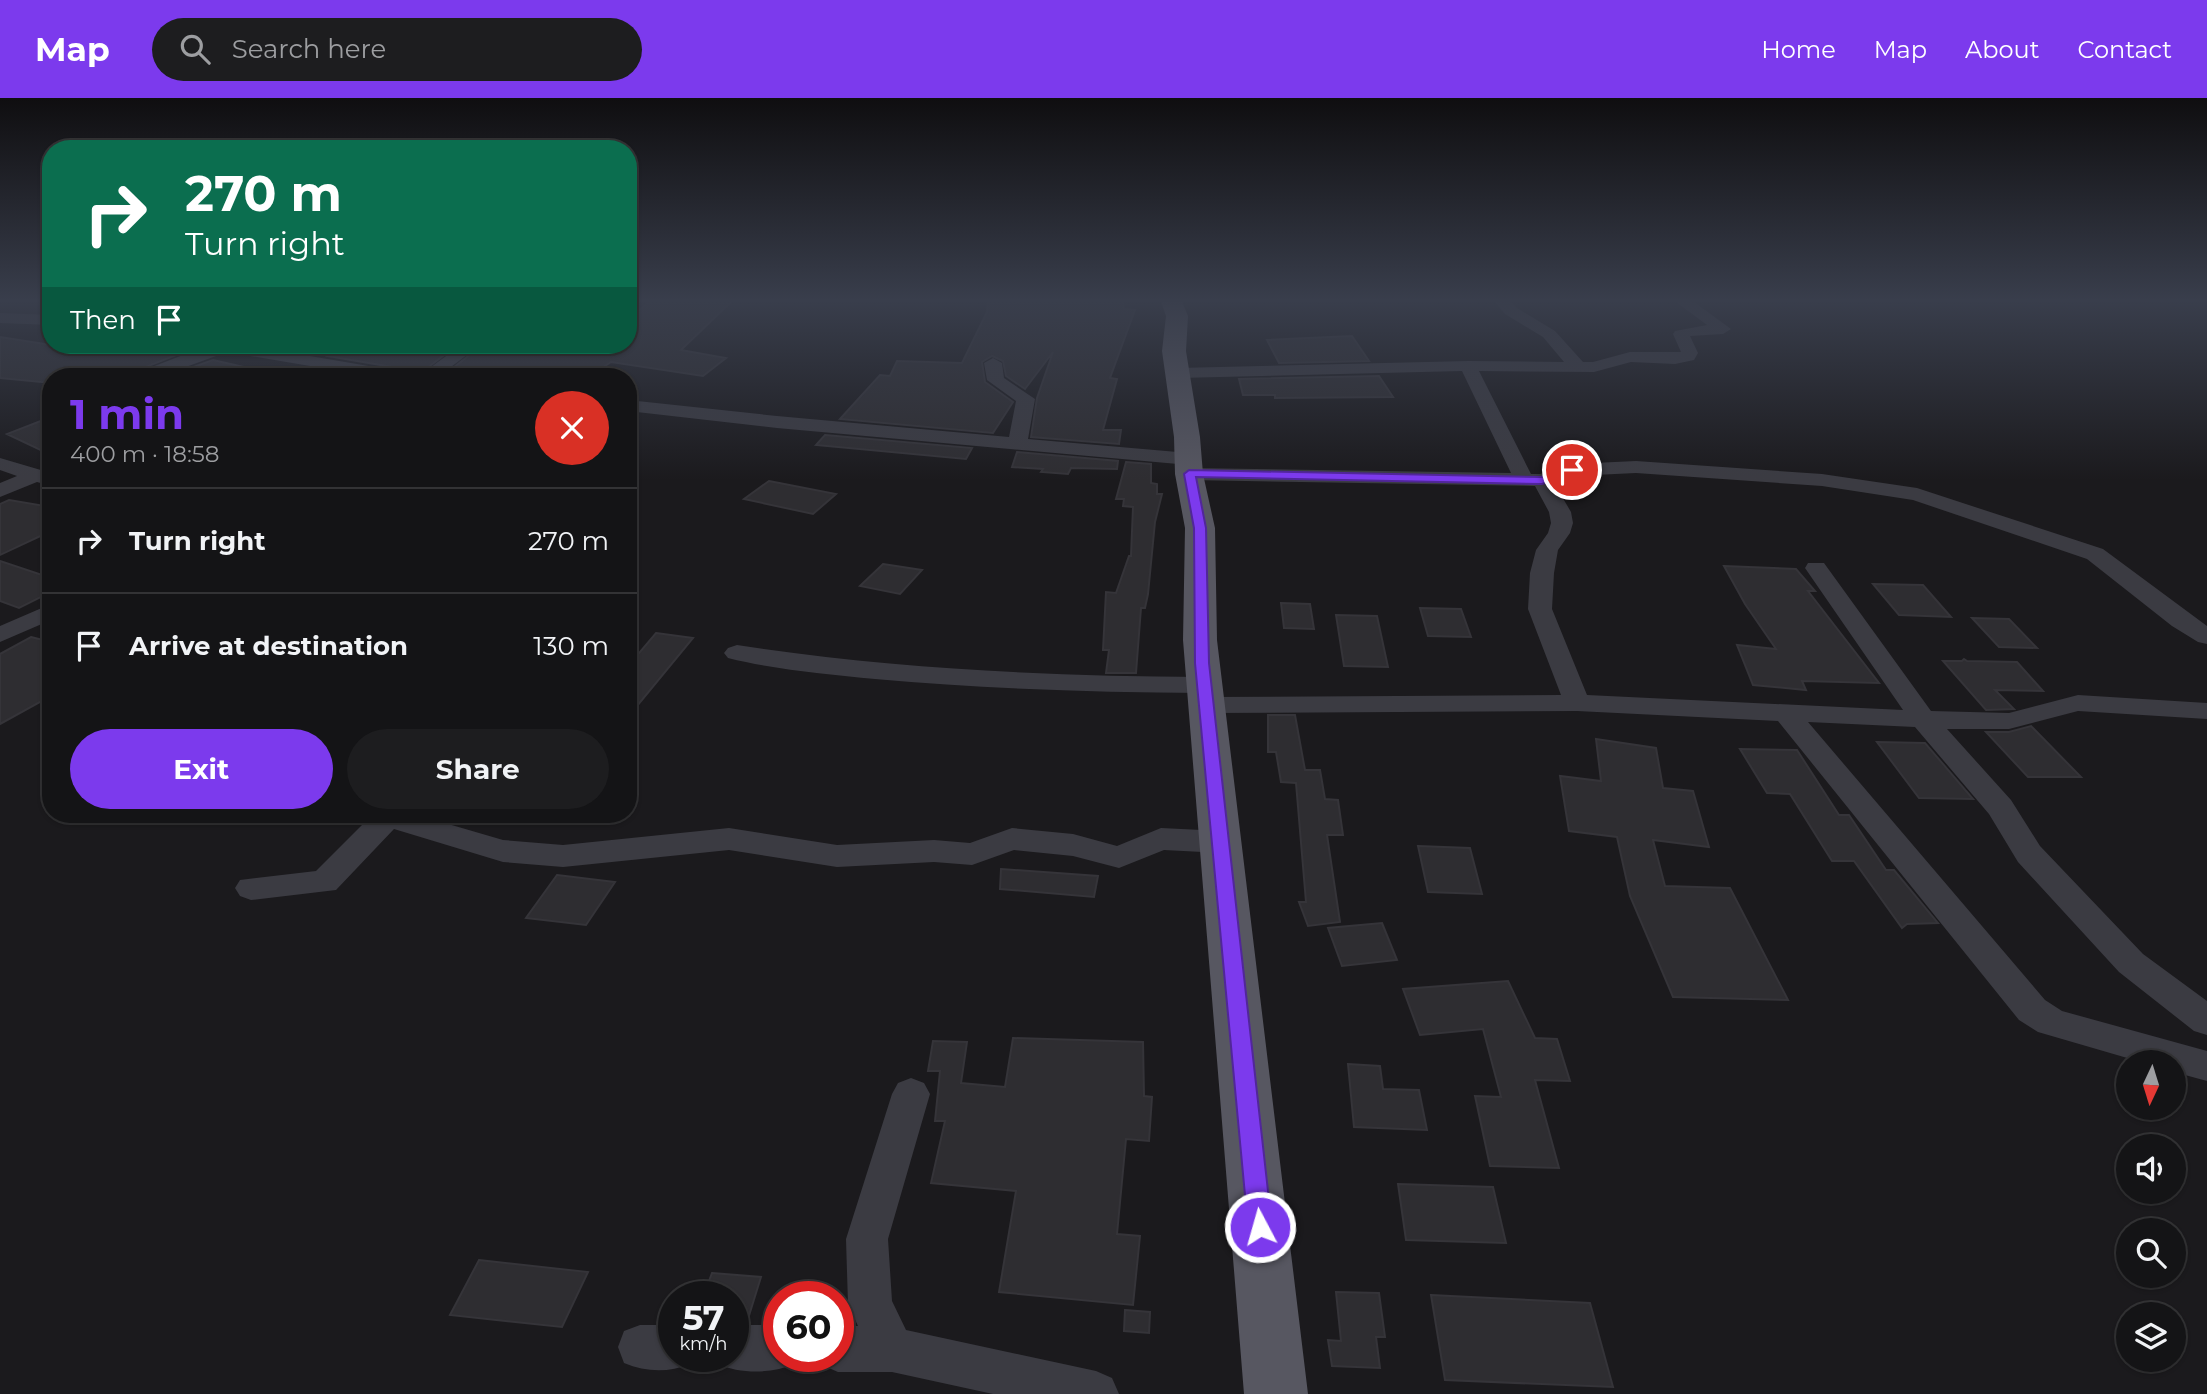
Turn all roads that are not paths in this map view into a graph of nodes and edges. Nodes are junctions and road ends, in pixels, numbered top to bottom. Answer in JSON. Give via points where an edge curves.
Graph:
{"nodes":[{"id":1,"x":187,"y":359,"type":"edge"},
{"id":2,"x":300,"y":359,"type":"edge"},
{"id":3,"x":1176,"y":359,"type":"edge"},
{"id":4,"x":1571,"y":359,"type":"edge"},
{"id":5,"x":1623,"y":359,"type":"edge"},
{"id":6,"x":993,"y":363,"type":"dead end"},
{"id":7,"x":1468,"y":366,"type":"junction"},
{"id":8,"x":166,"y":368,"type":"edge"},
{"id":9,"x":350,"y":368,"type":"edge"},
{"id":10,"x":1578,"y":368,"type":"junction"},
{"id":11,"x":1178,"y":373,"type":"junction"},
{"id":12,"x":637,"y":406,"type":"edge"},
{"id":13,"x":1017,"y":443,"type":"junction"},
{"id":14,"x":0,"y":464,"type":"edge"},
{"id":15,"x":1189,"y":466,"type":"junction"},
{"id":16,"x":42,"y":477,"type":"edge"},
{"id":17,"x":42,"y":477,"type":"edge"},
{"id":18,"x":1533,"y":480,"type":"junction"},
{"id":19,"x":0,"y":491,"type":"edge"},
{"id":20,"x":1816,"y":568,"type":"dead end"},
{"id":21,"x":42,"y":615,"type":"edge"},
{"id":22,"x":0,"y":635,"type":"edge"},
{"id":23,"x":2207,"y":637,"type":"edge"},
{"id":24,"x":737,"y":653,"type":"dead end"},
{"id":25,"x":1205,"y":695,"type":"junction"},
{"id":26,"x":1577,"y":703,"type":"junction"},
{"id":27,"x":2207,"y":711,"type":"edge"},
{"id":28,"x":1786,"y":713,"type":"junction"},
{"id":29,"x":1922,"y":718,"type":"junction"},
{"id":30,"x":381,"y":823,"type":"edge"},
{"id":31,"x":409,"y":823,"type":"edge"},
{"id":32,"x":1222,"y":842,"type":"junction"},
{"id":33,"x":251,"y":888,"type":"dead end"},
{"id":34,"x":2207,"y":1021,"type":"edge"},
{"id":35,"x":2207,"y":1066,"type":"edge"},
{"id":36,"x":911,"y":1094,"type":"dead end"},
{"id":37,"x":854,"y":1349,"type":"edge"},
{"id":38,"x":892,"y":1349,"type":"junction"},
{"id":39,"x":1096,"y":1394,"type":"edge"},
{"id":40,"x":1276,"y":1394,"type":"edge"}],
"edges":[{"from":1,"to":8,"type":"street"},
{"from":2,"to":9,"type":"street"},
{"from":3,"to":11,"type":"main road"},
{"from":4,"to":10,"type":"street"},
{"from":5,"to":10,"type":"street"},
{"from":6,"to":13,"type":"street","via":[[996,380],[1026,399]]},
{"from":7,"to":10,"type":"street"},
{"from":7,"to":11,"type":"street"},
{"from":7,"to":18,"type":"street"},
{"from":11,"to":15,"type":"main road"},
{"from":12,"to":13,"type":"street"},
{"from":13,"to":15,"type":"street"},
{"from":14,"to":16,"type":"street"},
{"from":15,"to":18,"type":"street"},
{"from":15,"to":25,"type":"main road","via":[[1200,528]]},
{"from":17,"to":19,"type":"street"},
{"from":18,"to":23,"type":"street","via":[[1572,470],[1636,467],[1822,480],[1917,494],[2095,554]]},
{"from":18,"to":26,"type":"street","via":[[1560,512],[1562,523],[1547,550],[1542,573],[1540,609]]},
{"from":20,"to":29,"type":"street"},
{"from":21,"to":22,"type":"street"},
{"from":24,"to":25,"type":"street","via":[[893,673],[1119,685]]},
{"from":25,"to":26,"type":"street"},
{"from":25,"to":32,"type":"main road"},
{"from":26,"to":28,"type":"street"},
{"from":27,"to":29,"type":"street","via":[[2078,703],[2009,721]]},
{"from":28,"to":29,"type":"street"},
{"from":28,"to":35,"type":"street","via":[[2032,1010],[2050,1023]]},
{"from":29,"to":34,"type":"street","via":[[2000,807],[2029,854],[2108,940]]},
{"from":30,"to":33,"type":"street","via":[[325,882]]},
{"from":31,"to":32,"type":"street","via":[[503,850],[563,856],[729,839],[837,856],[934,851],[972,854],[1012,839],[1073,845],[1119,857],[1161,839]]},
{"from":32,"to":40,"type":"main road"},
{"from":36,"to":38,"type":"street","via":[[867,1239],[870,1304]]},
{"from":37,"to":38,"type":"street"},
{"from":38,"to":39,"type":"street"}]}
